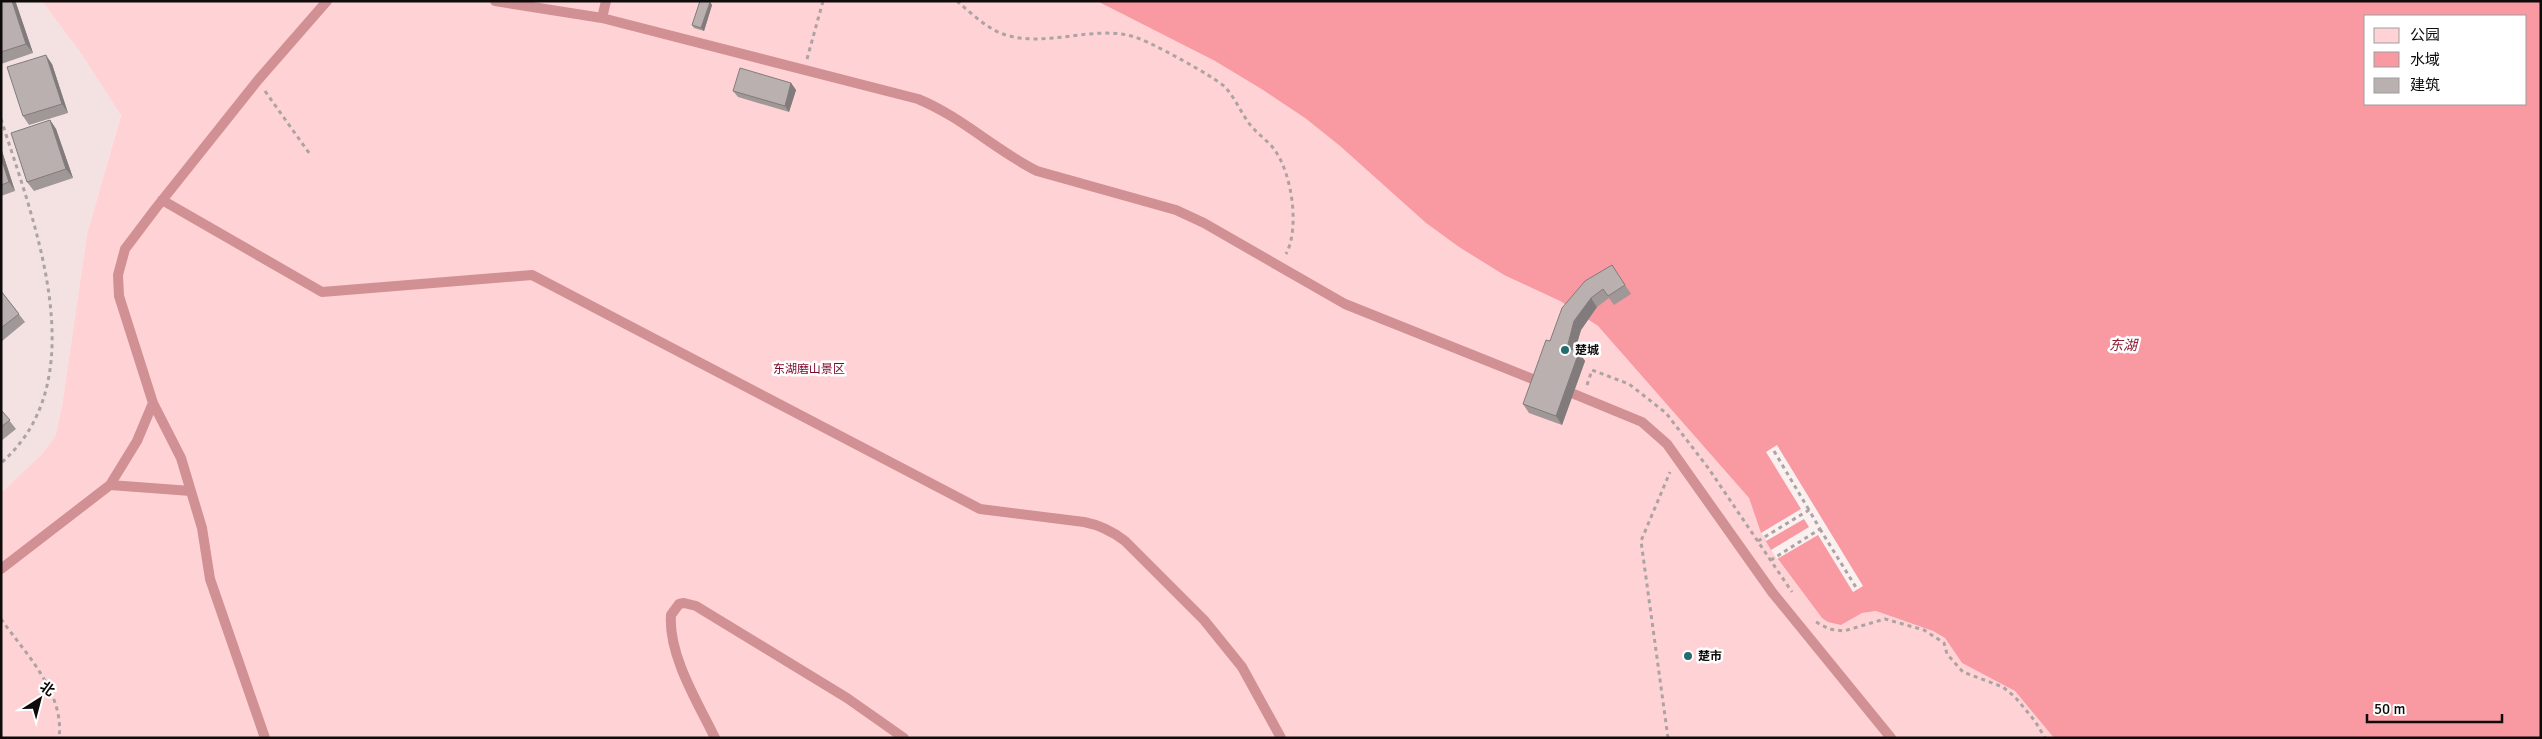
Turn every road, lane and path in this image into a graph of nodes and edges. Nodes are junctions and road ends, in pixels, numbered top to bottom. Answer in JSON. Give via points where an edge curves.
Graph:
{"nodes":[{"id":1,"x":327,"y":1,"type":"edge"},
{"id":2,"x":495,"y":1,"type":"edge"},
{"id":3,"x":606,"y":1,"type":"edge"},
{"id":4,"x":823,"y":1,"type":"edge"},
{"id":5,"x":957,"y":1,"type":"edge"},
{"id":6,"x":602,"y":18,"type":"junction"},
{"id":7,"x":804,"y":71,"type":"junction"},
{"id":8,"x":258,"y":80,"type":"junction"},
{"id":9,"x":1,"y":119,"type":"edge"},
{"id":10,"x":310,"y":153,"type":"dead end"},
{"id":11,"x":162,"y":200,"type":"junction"},
{"id":12,"x":1279,"y":266,"type":"junction"},
{"id":13,"x":1540,"y":382,"type":"edge"},
{"id":14,"x":1578,"y":396,"type":"joint"},
{"id":15,"x":152,"y":403,"type":"junction"},
{"id":16,"x":1774,"y":450,"type":"dead end"},
{"id":17,"x":1677,"y":456,"type":"junction"},
{"id":18,"x":1,"y":463,"type":"edge"},
{"id":19,"x":110,"y":485,"type":"junction"},
{"id":20,"x":192,"y":491,"type":"junction"},
{"id":21,"x":1809,"y":510,"type":"junction"},
{"id":22,"x":1820,"y":529,"type":"junction"},
{"id":23,"x":1758,"y":541,"type":"junction"},
{"id":24,"x":1771,"y":560,"type":"junction"},
{"id":25,"x":1,"y":569,"type":"edge"},
{"id":26,"x":1857,"y":589,"type":"dead end"},
{"id":27,"x":1794,"y":595,"type":"dead end"},
{"id":28,"x":1,"y":618,"type":"edge"},
{"id":29,"x":1811,"y":618,"type":"dead end"},
{"id":30,"x":59,"y":738,"type":"edge"},
{"id":31,"x":265,"y":738,"type":"edge"},
{"id":32,"x":715,"y":738,"type":"edge"},
{"id":33,"x":904,"y":738,"type":"edge"},
{"id":34,"x":1281,"y":738,"type":"edge"},
{"id":35,"x":1668,"y":738,"type":"edge"},
{"id":36,"x":1892,"y":738,"type":"edge"},
{"id":37,"x":2045,"y":738,"type":"edge"}],
"edges":[{"from":1,"to":8,"type":"lane"},
{"from":2,"to":6,"type":"lane"},
{"from":3,"to":6,"type":"lane"},
{"from":4,"to":7,"type":"path"},
{"from":5,"to":12,"type":"path","via":[[1004,35],[1041,38],[1102,33],[1137,37],[1220,82],[1252,127],[1274,150],[1283,168],[1293,220],[1291,241]]},
{"from":6,"to":7,"type":"lane"},
{"from":7,"to":12,"type":"lane","via":[[918,99],[938,107],[1038,171],[1176,210]]},
{"from":8,"to":10,"type":"path"},
{"from":8,"to":11,"type":"lane"},
{"from":9,"to":18,"type":"path","via":[[46,277],[52,335],[50,362],[39,409],[26,437]]},
{"from":11,"to":15,"type":"lane","via":[[125,249],[118,275],[119,296]]},
{"from":11,"to":34,"type":"lane","via":[[322,292],[532,275],[980,509],[1084,522],[1112,531],[1126,541],[1209,627],[1242,667]]},
{"from":12,"to":13,"type":"lane","via":[[1345,304]]},
{"from":14,"to":17,"type":"lane","via":[[1642,422]]},
{"from":14,"to":23,"type":"path","via":[[1592,370],[1643,393],[1679,428]]},
{"from":15,"to":19,"type":"lane","via":[[137,441]]},
{"from":15,"to":20,"type":"lane","via":[[181,458]]},
{"from":16,"to":21,"type":"path"},
{"from":17,"to":35,"type":"path","via":[[1641,541]]},
{"from":17,"to":36,"type":"lane","via":[[1772,592]]},
{"from":19,"to":20,"type":"lane"},
{"from":19,"to":25,"type":"lane"},
{"from":20,"to":31,"type":"lane","via":[[210,579]]},
{"from":21,"to":22,"type":"path"},
{"from":21,"to":23,"type":"path"},
{"from":22,"to":24,"type":"path"},
{"from":22,"to":26,"type":"path"},
{"from":23,"to":24,"type":"path"},
{"from":24,"to":27,"type":"path"},
{"from":28,"to":30,"type":"path","via":[[48,686],[60,716]]},
{"from":29,"to":37,"type":"path","via":[[1835,630],[1859,628],[1885,619],[1924,630],[1944,643],[1947,654],[1964,672],[2003,687],[2015,697]]},
{"from":32,"to":33,"type":"lane","via":[[681,667],[671,615],[678,604],[696,606],[847,698]]}]}
